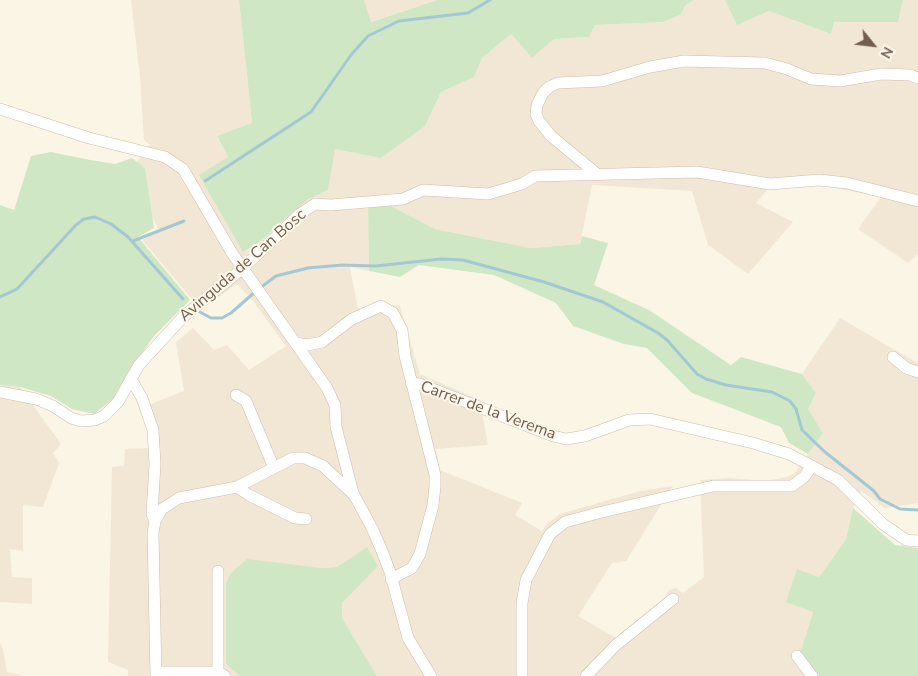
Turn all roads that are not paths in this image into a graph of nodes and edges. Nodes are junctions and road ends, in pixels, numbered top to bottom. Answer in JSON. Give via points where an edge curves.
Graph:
{"nodes":[{"id":1,"x":918,"y":78,"type":"edge"},
{"id":2,"x":0,"y":109,"type":"edge"},
{"id":3,"x":597,"y":174,"type":"junction"},
{"id":4,"x":918,"y":201,"type":"edge"},
{"id":5,"x":243,"y":268,"type":"junction"},
{"id":6,"x":295,"y":343,"type":"junction"},
{"id":7,"x":893,"y":357,"type":"dead end"},
{"id":8,"x":918,"y":372,"type":"edge"},
{"id":9,"x":131,"y":379,"type":"junction"},
{"id":10,"x":411,"y":383,"type":"junction"},
{"id":11,"x":0,"y":392,"type":"edge"},
{"id":12,"x":236,"y":395,"type":"dead end"},
{"id":13,"x":812,"y":466,"type":"junction"},
{"id":14,"x":274,"y":468,"type":"junction"},
{"id":15,"x":237,"y":487,"type":"junction"},
{"id":16,"x":353,"y":493,"type":"junction"},
{"id":17,"x":306,"y":519,"type":"dead end"},
{"id":18,"x":155,"y":520,"type":"junction"},
{"id":19,"x":918,"y":541,"type":"edge"},
{"id":20,"x":218,"y":571,"type":"dead end"},
{"id":21,"x":391,"y":579,"type":"junction"},
{"id":22,"x":673,"y":598,"type":"dead end"},
{"id":23,"x":798,"y":656,"type":"dead end"},
{"id":24,"x":156,"y":674,"type":"edge"},
{"id":25,"x":221,"y":674,"type":"edge"},
{"id":26,"x":431,"y":676,"type":"edge"},
{"id":27,"x":522,"y":676,"type":"edge"},
{"id":28,"x":586,"y":676,"type":"edge"},
{"id":29,"x":812,"y":676,"type":"edge"}],
"edges":[{"from":1,"to":3,"type":"street","via":[[882,74],[840,81],[811,79],[765,63],[684,61],[602,81],[558,83],[549,87],[537,105],[539,122]]},
{"from":2,"to":5,"type":"street","via":[[52,127],[165,157],[183,169]]},
{"from":3,"to":4,"type":"street","name":"Avinguda de Can Bosc","via":[[697,172],[770,184],[820,180],[847,182]]},
{"from":3,"to":5,"type":"street","name":"Avinguda de Can Bosc","via":[[535,176],[522,184],[488,194],[423,190],[404,199],[316,204],[300,214]]},
{"from":5,"to":6,"type":"street"},
{"from":5,"to":9,"type":"street","name":"Avinguda de Can Bosc","via":[[183,317],[139,365]]},
{"from":6,"to":10,"type":"street","via":[[322,342],[352,319],[381,306],[393,313],[402,330]]},
{"from":6,"to":16,"type":"street","via":[[335,405],[336,427]]},
{"from":7,"to":8,"type":"street","via":[[906,368]]},
{"from":9,"to":11,"type":"street","name":"Avinguda de Can Bosc","via":[[109,412],[86,421],[71,418],[36,398]]},
{"from":9,"to":18,"type":"street","via":[[142,398],[153,430],[152,514]]},
{"from":10,"to":13,"type":"street","name":"Carrer de la Verema","via":[[561,438],[578,438],[629,420],[650,419],[753,443],[789,454]]},
{"from":10,"to":21,"type":"street","via":[[435,486],[420,554],[412,568]]},
{"from":12,"to":14,"type":"street","via":[[246,401]]},
{"from":13,"to":19,"type":"street","name":"Carrer de la Verema","via":[[838,480],[883,524],[906,540]]},
{"from":13,"to":27,"type":"street","via":[[792,486],[713,486],[565,522],[550,534],[526,580],[522,603]]},
{"from":14,"to":15,"type":"street"},
{"from":14,"to":16,"type":"street","via":[[293,458],[306,458],[323,466]]},
{"from":15,"to":17,"type":"street","via":[[295,518]]},
{"from":15,"to":18,"type":"street","via":[[179,498],[162,509]]},
{"from":16,"to":21,"type":"street","via":[[372,528]]},
{"from":18,"to":24,"type":"street"},
{"from":20,"to":25,"type":"street"},
{"from":21,"to":26,"type":"street","via":[[408,638]]},
{"from":22,"to":28,"type":"street","via":[[616,645]]},
{"from":23,"to":29,"type":"street"},
{"from":24,"to":25,"type":"street"}]}
